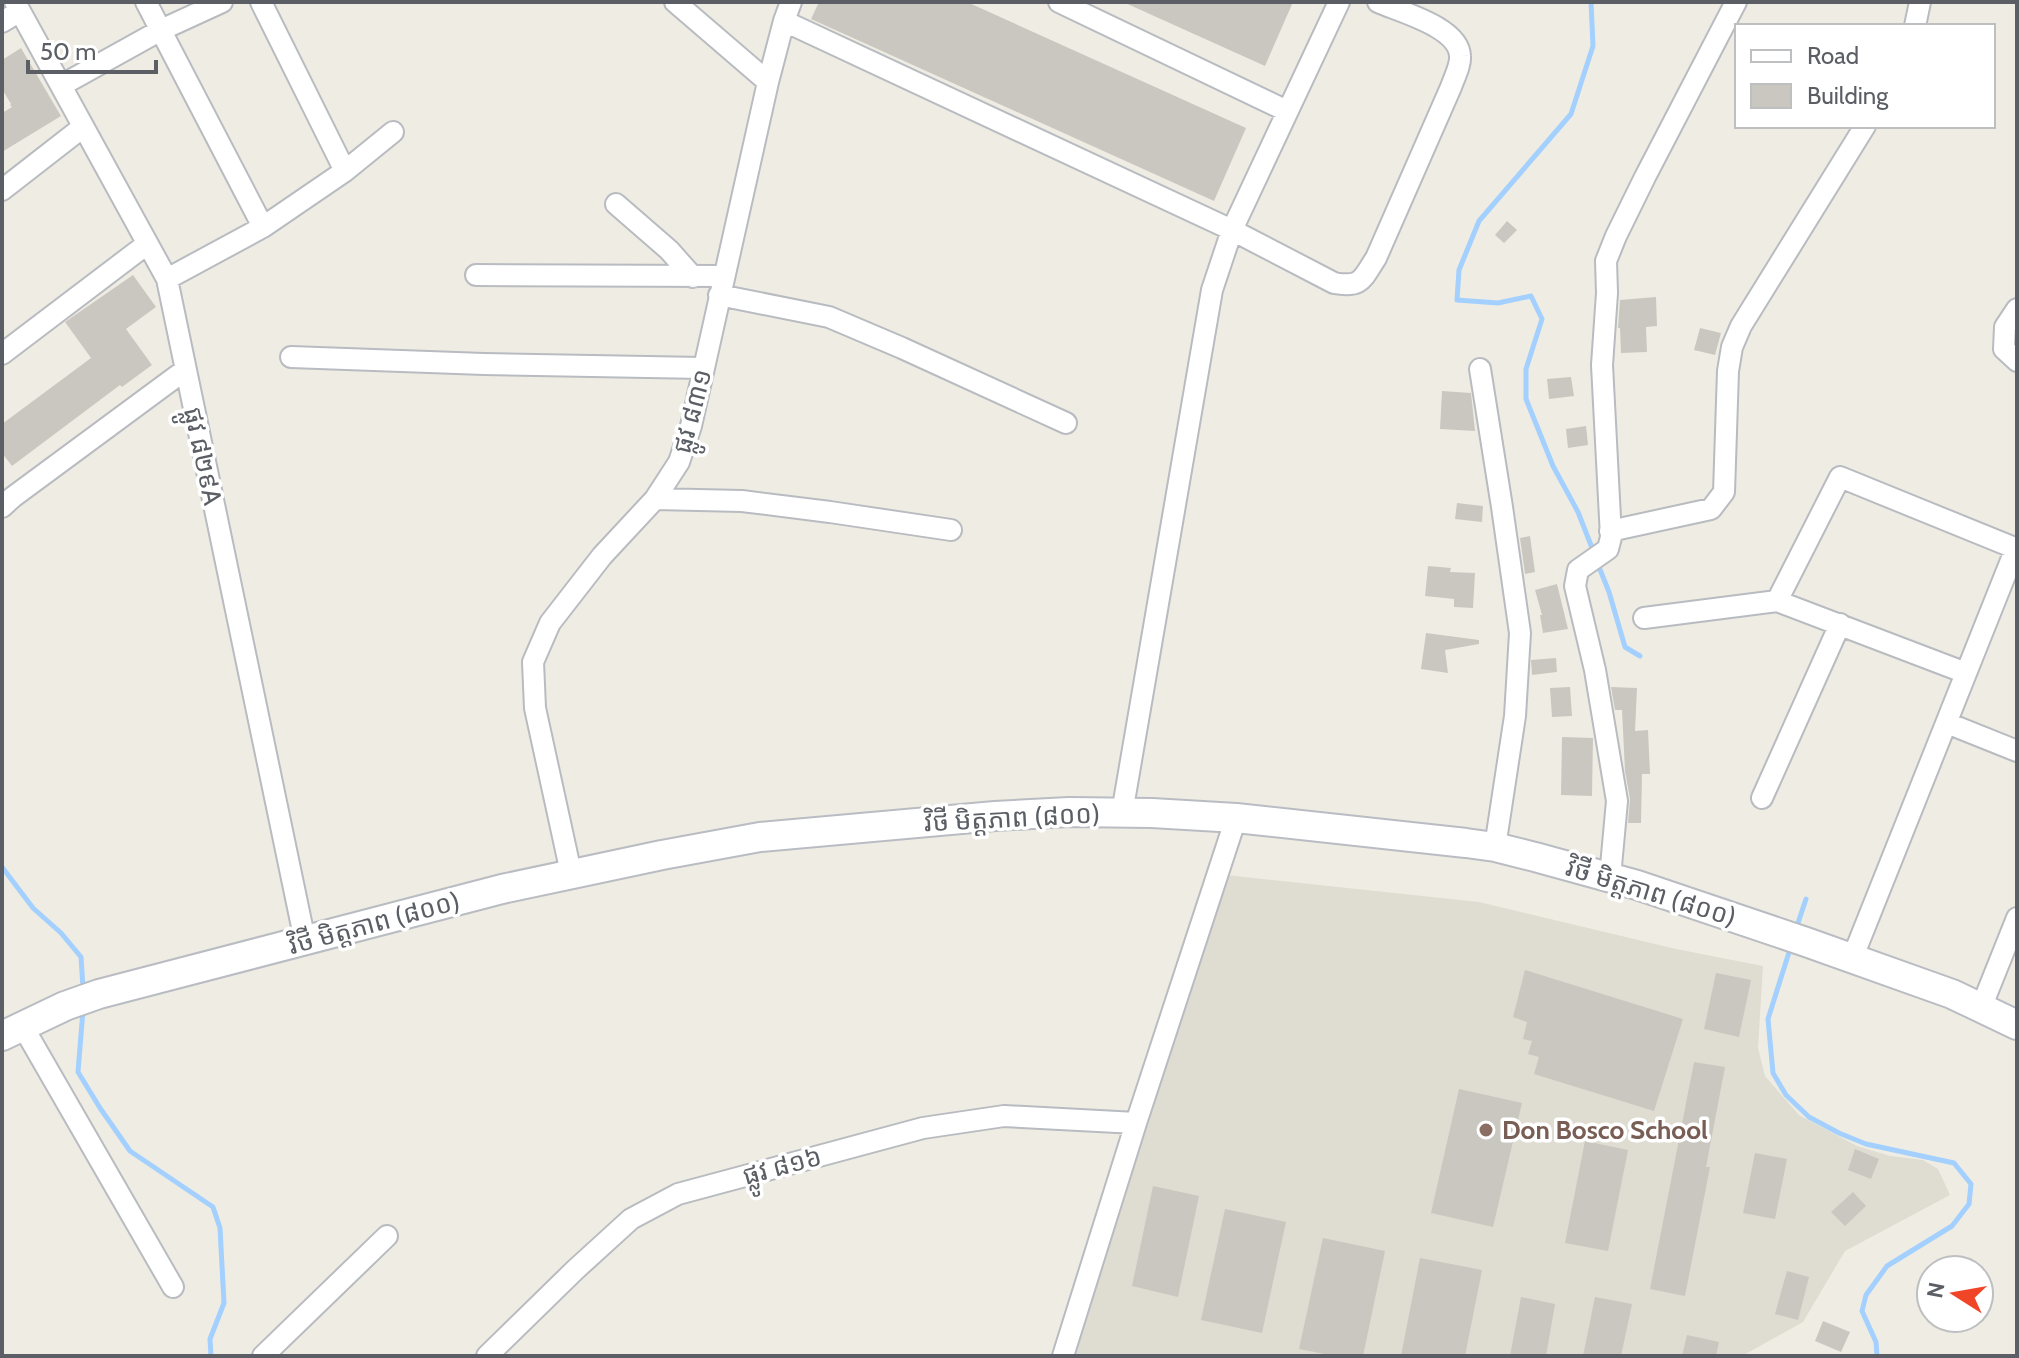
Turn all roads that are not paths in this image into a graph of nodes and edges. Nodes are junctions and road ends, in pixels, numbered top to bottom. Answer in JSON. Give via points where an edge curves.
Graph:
{"nodes":[{"id":1,"x":146,"y":2,"type":"edge"},
{"id":2,"x":222,"y":2,"type":"edge"},
{"id":3,"x":261,"y":2,"type":"edge"},
{"id":4,"x":675,"y":2,"type":"edge"},
{"id":5,"x":1059,"y":2,"type":"edge"},
{"id":6,"x":1339,"y":2,"type":"edge"},
{"id":7,"x":1378,"y":2,"type":"edge"},
{"id":8,"x":1736,"y":2,"type":"edge"},
{"id":9,"x":1920,"y":2,"type":"edge"},
{"id":10,"x":788,"y":11,"type":"edge"},
{"id":11,"x":12,"y":12,"type":"edge"},
{"id":12,"x":1915,"y":24,"type":"edge"},
{"id":13,"x":161,"y":30,"type":"junction"},
{"id":14,"x":768,"y":82,"type":"junction"},
{"id":15,"x":62,"y":85,"type":"junction"},
{"id":16,"x":1287,"y":111,"type":"junction"},
{"id":17,"x":83,"y":127,"type":"junction"},
{"id":18,"x":1864,"y":128,"type":"edge"},
{"id":19,"x":393,"y":132,"type":"dead end"},
{"id":20,"x":345,"y":171,"type":"junction"},
{"id":21,"x":2,"y":190,"type":"edge"},
{"id":22,"x":616,"y":204,"type":"dead end"},
{"id":23,"x":263,"y":227,"type":"junction"},
{"id":24,"x":1232,"y":230,"type":"junction"},
{"id":25,"x":147,"y":244,"type":"junction"},
{"id":26,"x":476,"y":275,"type":"dead end"},
{"id":27,"x":693,"y":277,"type":"junction"},
{"id":28,"x":167,"y":279,"type":"junction"},
{"id":29,"x":721,"y":286,"type":"junction"},
{"id":30,"x":2017,"y":309,"type":"edge"},
{"id":31,"x":2,"y":354,"type":"edge"},
{"id":32,"x":291,"y":357,"type":"dead end"},
{"id":33,"x":2017,"y":361,"type":"edge"},
{"id":34,"x":703,"y":368,"type":"junction"},
{"id":35,"x":1480,"y":369,"type":"dead end"},
{"id":36,"x":185,"y":370,"type":"junction"},
{"id":37,"x":1066,"y":423,"type":"dead end"},
{"id":38,"x":6,"y":496,"type":"edge"},
{"id":39,"x":655,"y":499,"type":"junction"},
{"id":40,"x":951,"y":530,"type":"dead end"},
{"id":41,"x":1609,"y":540,"type":"junction"},
{"id":42,"x":2017,"y":548,"type":"edge"},
{"id":43,"x":1777,"y":601,"type":"junction"},
{"id":44,"x":1644,"y":618,"type":"dead end"},
{"id":45,"x":1840,"y":624,"type":"junction"},
{"id":46,"x":1966,"y":673,"type":"junction"},
{"id":47,"x":1947,"y":723,"type":"junction"},
{"id":48,"x":2017,"y":751,"type":"edge"},
{"id":49,"x":1762,"y":798,"type":"dead end"},
{"id":50,"x":1122,"y":813,"type":"junction"},
{"id":51,"x":1236,"y":818,"type":"junction"},
{"id":52,"x":1495,"y":847,"type":"junction"},
{"id":53,"x":571,"y":873,"type":"junction"},
{"id":54,"x":1610,"y":877,"type":"junction"},
{"id":55,"x":2017,"y":918,"type":"edge"},
{"id":56,"x":305,"y":941,"type":"junction"},
{"id":57,"x":1852,"y":959,"type":"junction"},
{"id":58,"x":1981,"y":1008,"type":"junction"},
{"id":59,"x":2017,"y":1025,"type":"edge"},
{"id":60,"x":12,"y":1030,"type":"edge"},
{"id":61,"x":1136,"y":1123,"type":"junction"},
{"id":62,"x":387,"y":1236,"type":"dead end"},
{"id":63,"x":173,"y":1287,"type":"dead end"},
{"id":64,"x":263,"y":1356,"type":"edge"},
{"id":65,"x":487,"y":1356,"type":"edge"},
{"id":66,"x":1063,"y":1356,"type":"edge"}],
"edges":[{"from":1,"to":13,"type":"street"},
{"from":2,"to":13,"type":"street"},
{"from":3,"to":20,"type":"street"},
{"from":4,"to":14,"type":"street"},
{"from":5,"to":16,"type":"street"},
{"from":6,"to":16,"type":"street"},
{"from":7,"to":24,"type":"street","via":[[1440,28],[1456,42],[1461,57],[1376,258],[1361,281],[1351,286],[1334,283]]},
{"from":8,"to":41,"type":"street","via":[[1606,261],[1602,365]]},
{"from":9,"to":12,"type":"street"},
{"from":10,"to":14,"type":"street","name":"ផ្លូវ ៨៣១"},
{"from":10,"to":24,"type":"street"},
{"from":11,"to":15,"type":"street","name":"ផ្លូវ ៨២៩A"},
{"from":13,"to":15,"type":"street"},
{"from":13,"to":23,"type":"street"},
{"from":14,"to":29,"type":"street","name":"ផ្លូវ ៨៣១"},
{"from":15,"to":17,"type":"street","name":"ផ្លូវ ៨២៩A"},
{"from":16,"to":24,"type":"street"},
{"from":17,"to":21,"type":"street"},
{"from":17,"to":25,"type":"street","name":"ផ្លូវ ៨២៩A"},
{"from":18,"to":41,"type":"street","via":[[1732,347],[1724,492],[1711,509]]},
{"from":19,"to":20,"type":"street"},
{"from":20,"to":23,"type":"street"},
{"from":22,"to":27,"type":"street"},
{"from":23,"to":28,"type":"street"},
{"from":24,"to":50,"type":"street","via":[[1212,290]]},
{"from":25,"to":28,"type":"street","name":"ផ្លូវ ៨២៩A"},
{"from":25,"to":31,"type":"street"},
{"from":26,"to":27,"type":"street"},
{"from":27,"to":29,"type":"street"},
{"from":28,"to":36,"type":"street","name":"ផ្លូវ ៨២៩A"},
{"from":29,"to":34,"type":"street","name":"ផ្លូវ ៨៣១"},
{"from":29,"to":37,"type":"street","via":[[829,317]]},
{"from":30,"to":33,"type":"street","via":[[2005,327],[2004,349]]},
{"from":32,"to":34,"type":"street"},
{"from":34,"to":39,"type":"street","name":"ផ្លូវ ៨៣១","via":[[679,462]]},
{"from":35,"to":52,"type":"street","via":[[1520,633],[1515,716]]},
{"from":36,"to":38,"type":"street"},
{"from":36,"to":56,"type":"street","name":"ផ្លូវ ៨២៩A"},
{"from":39,"to":40,"type":"street","via":[[742,501]]},
{"from":39,"to":53,"type":"street","name":"ផ្លូវ ៨៣១","via":[[550,623],[533,662],[535,708]]},
{"from":41,"to":54,"type":"street","via":[[1578,570],[1575,586],[1617,801]]},
{"from":42,"to":43,"type":"street","via":[[1840,477]]},
{"from":42,"to":46,"type":"street"},
{"from":43,"to":44,"type":"street"},
{"from":43,"to":45,"type":"street"},
{"from":45,"to":46,"type":"street"},
{"from":45,"to":49,"type":"street"},
{"from":46,"to":47,"type":"street"},
{"from":47,"to":48,"type":"street"},
{"from":47,"to":57,"type":"street"},
{"from":50,"to":51,"type":"main road","name":"វិថី មិត្តភាព (៨០០)"},
{"from":50,"to":53,"type":"main road","name":"វិថី មិត្តភាព (៨០០)","via":[[995,816],[760,837]]},
{"from":51,"to":52,"type":"main road","name":"វិថី មិត្តភាព (៨០០)"},
{"from":51,"to":61,"type":"street"},
{"from":52,"to":54,"type":"main road","name":"វិថី មិត្តភាព (៨០០)"},
{"from":53,"to":56,"type":"main road","name":"វិថី មិត្តភាព (៨០០)"},
{"from":54,"to":57,"type":"main road","name":"វិថី មិត្តភាព (៨០០)"},
{"from":55,"to":58,"type":"street"},
{"from":56,"to":60,"type":"main road","name":"វិថី មិត្តភាព (៨០០)","via":[[99,994]]},
{"from":57,"to":58,"type":"main road","name":"វិថី មិត្តភាព (៨០០)"},
{"from":58,"to":59,"type":"main road","name":"វិថី មិត្តភាព (៨០០)"},
{"from":60,"to":63,"type":"street"},
{"from":61,"to":65,"type":"street","name":"ផ្លូវ ៨១៦","via":[[1004,1116],[923,1128],[678,1194],[631,1219]]},
{"from":61,"to":66,"type":"street"},
{"from":62,"to":64,"type":"street"}]}
